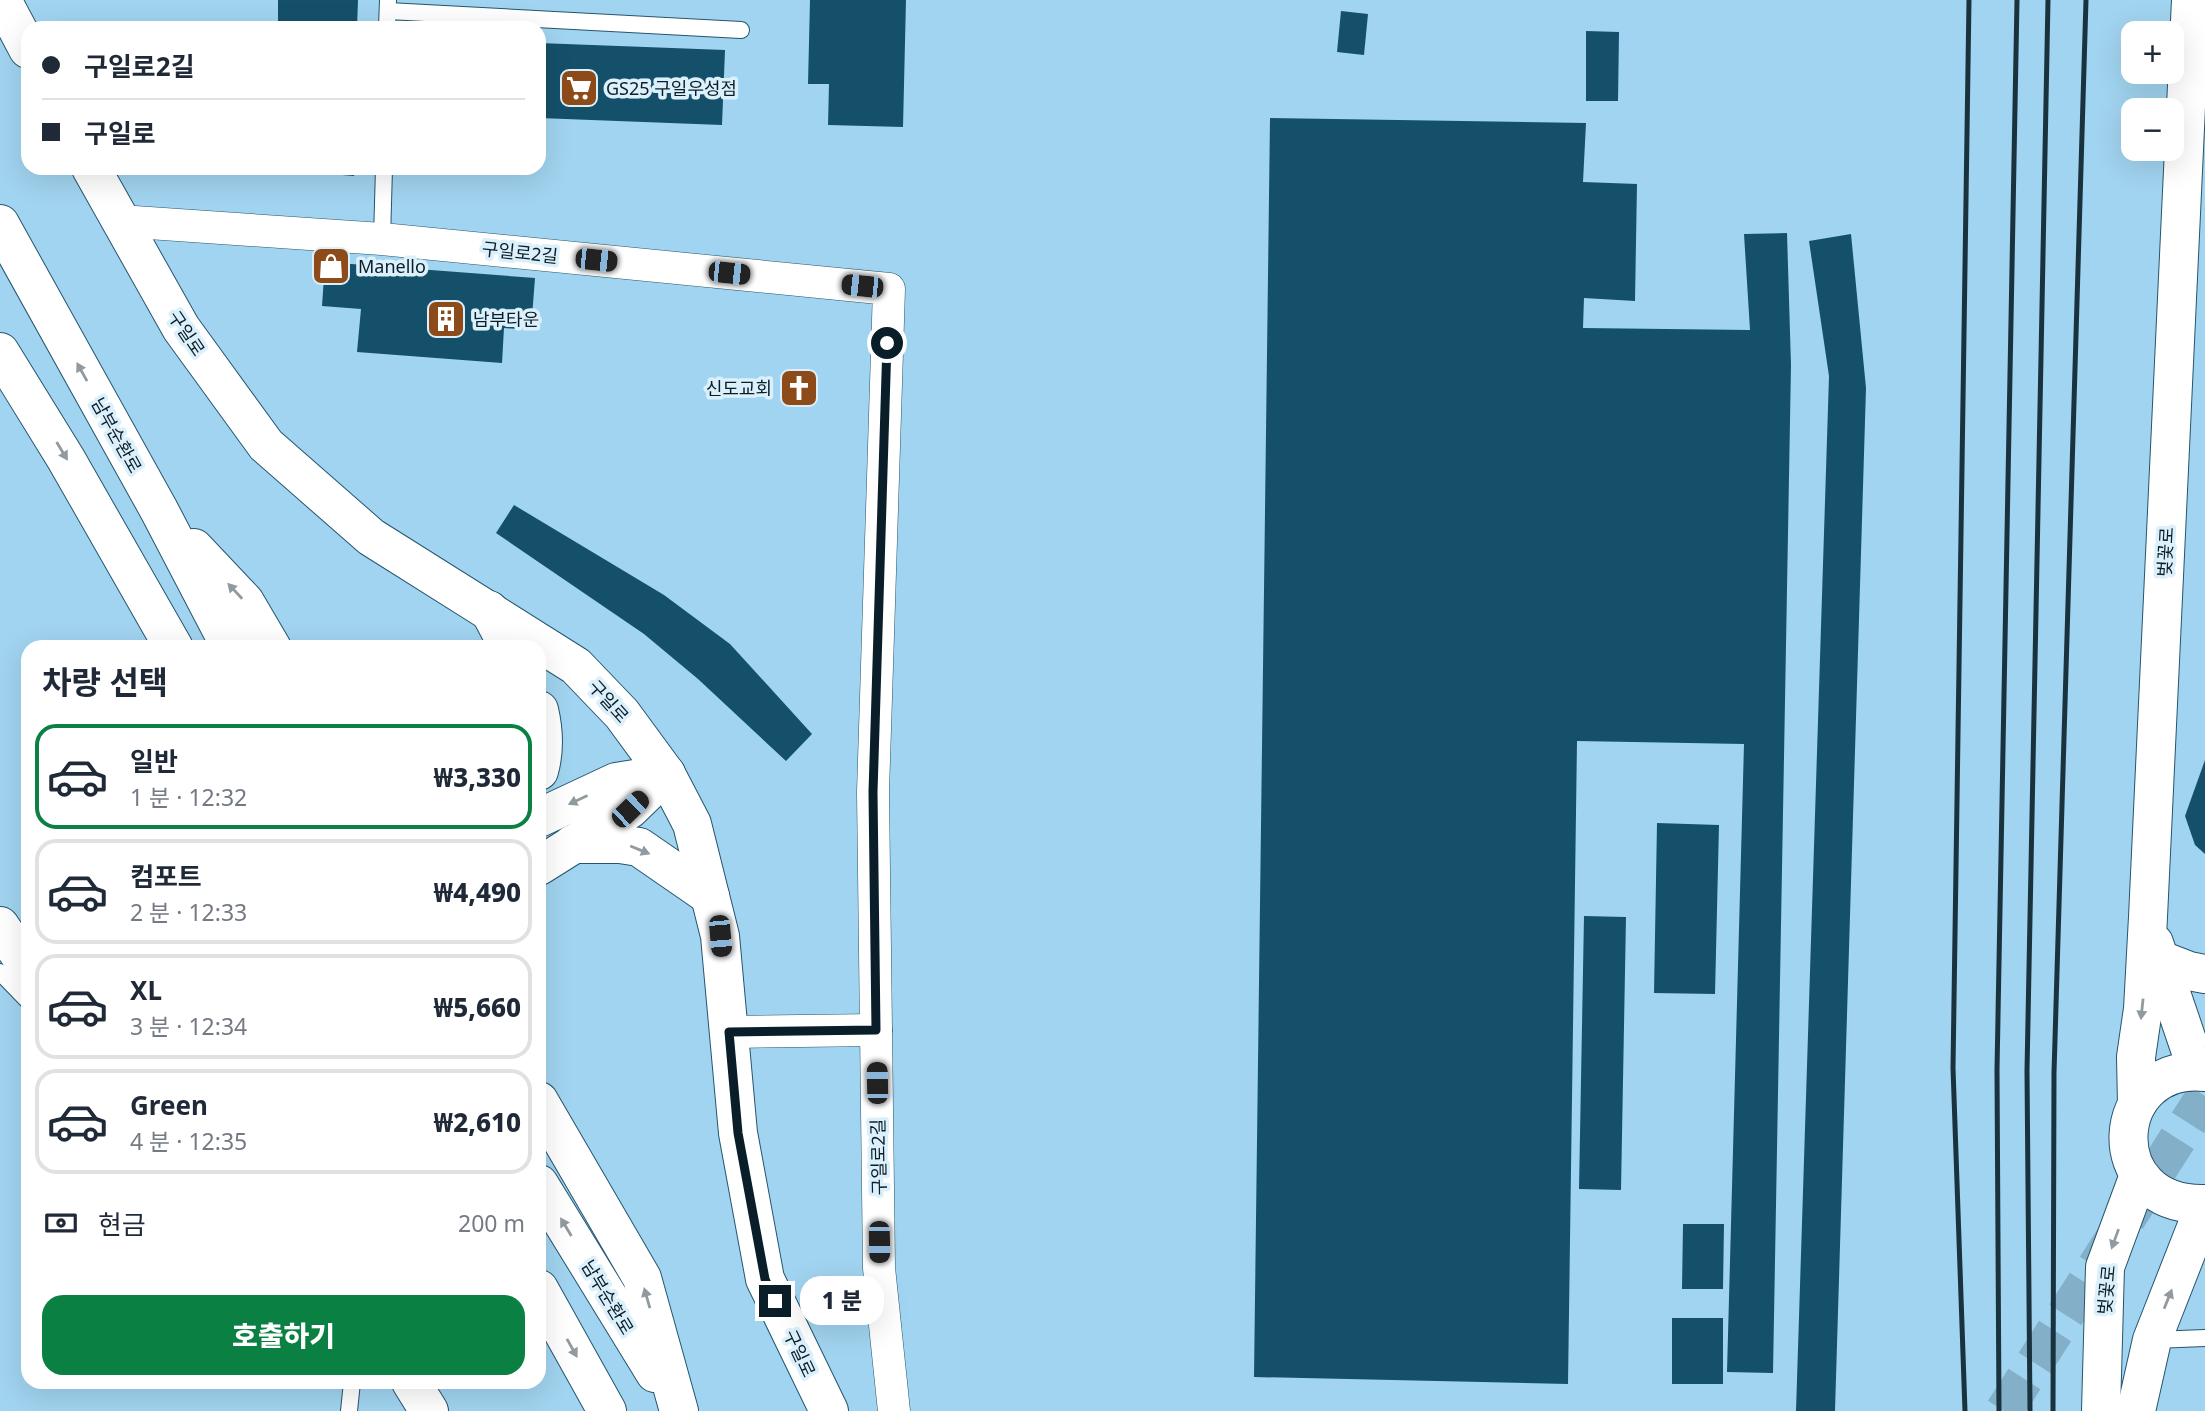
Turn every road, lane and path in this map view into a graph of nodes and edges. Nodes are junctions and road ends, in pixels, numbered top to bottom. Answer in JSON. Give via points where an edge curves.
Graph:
{"nodes":[{"id":1,"x":2,"y":0,"type":"edge"},
{"id":2,"x":2191,"y":0,"type":"edge"},
{"id":3,"x":388,"y":6,"type":"edge"},
{"id":4,"x":741,"y":30,"type":"dead end"},
{"id":5,"x":21,"y":36,"type":"edge"},
{"id":6,"x":95,"y":175,"type":"edge"},
{"id":7,"x":384,"y":175,"type":"edge"},
{"id":8,"x":120,"y":221,"type":"junction"},
{"id":9,"x":0,"y":224,"type":"edge"},
{"id":10,"x":382,"y":239,"type":"junction"},
{"id":11,"x":0,"y":352,"type":"edge"},
{"id":12,"x":159,"y":510,"type":"junction"},
{"id":13,"x":489,"y":610,"type":"junction"},
{"id":14,"x":169,"y":640,"type":"edge"},
{"id":15,"x":228,"y":640,"type":"edge"},
{"id":16,"x":267,"y":640,"type":"edge"},
{"id":17,"x":505,"y":640,"type":"edge"},
{"id":18,"x":536,"y":640,"type":"edge"},
{"id":19,"x":546,"y":647,"type":"edge"},
{"id":20,"x":666,"y":774,"type":"junction"},
{"id":21,"x":546,"y":815,"type":"edge"},
{"id":22,"x":573,"y":844,"type":"junction"},
{"id":23,"x":546,"y":861,"type":"edge"},
{"id":24,"x":710,"y":896,"type":"junction"},
{"id":25,"x":2148,"y":917,"type":"junction"},
{"id":26,"x":0,"y":926,"type":"edge"},
{"id":27,"x":21,"y":958,"type":"edge"},
{"id":28,"x":2158,"y":959,"type":"junction"},
{"id":29,"x":0,"y":972,"type":"edge"},
{"id":30,"x":2205,"y":974,"type":"edge"},
{"id":31,"x":21,"y":994,"type":"edge"},
{"id":32,"x":876,"y":1030,"type":"junction"},
{"id":33,"x":729,"y":1032,"type":"junction"},
{"id":34,"x":2205,"y":1070,"type":"edge"},
{"id":35,"x":2137,"y":1104,"type":"junction"},
{"id":36,"x":546,"y":1113,"type":"edge"},
{"id":37,"x":2139,"y":1175,"type":"junction"},
{"id":38,"x":546,"y":1195,"type":"edge"},
{"id":39,"x":2205,"y":1204,"type":"edge"},
{"id":40,"x":546,"y":1302,"type":"edge"},
{"id":41,"x":2205,"y":1338,"type":"edge"},
{"id":42,"x":2152,"y":1340,"type":"junction"},
{"id":43,"x":351,"y":1389,"type":"edge"},
{"id":44,"x":415,"y":1389,"type":"edge"},
{"id":45,"x":349,"y":1411,"type":"edge"},
{"id":46,"x":429,"y":1411,"type":"edge"},
{"id":47,"x":607,"y":1411,"type":"edge"},
{"id":48,"x":678,"y":1411,"type":"edge"},
{"id":49,"x":829,"y":1411,"type":"edge"},
{"id":50,"x":894,"y":1411,"type":"edge"},
{"id":51,"x":2101,"y":1411,"type":"edge"},
{"id":52,"x":2136,"y":1411,"type":"edge"}],
"edges":[{"from":1,"to":5,"type":"main road"},
{"from":2,"to":25,"type":"main road","name":"벚꽃로"},
{"from":3,"to":4,"type":"lane"},
{"from":6,"to":8,"type":"main road","name":"구일로"},
{"from":7,"to":10,"type":"lane"},
{"from":8,"to":10,"type":"street","name":"구일로2길"},
{"from":8,"to":13,"type":"main road","name":"구일로","via":[[181,328],[266,445],[371,537]]},
{"from":12,"to":9,"type":"main road","name":"남부순환로","one_way":true},
{"from":10,"to":32,"type":"street","name":"구일로2길","via":[[889,289],[873,792]]},
{"from":11,"to":14,"type":"main road","one_way":true},
{"from":12,"to":15,"type":"main road","name":"남부순환로"},
{"from":16,"to":12,"type":"main road","one_way":true,"via":[[245,601]]},
{"from":13,"to":17,"type":"main road"},
{"from":13,"to":18,"type":"main road","name":"구일로"},
{"from":19,"to":20,"type":"main road","name":"구일로","via":[[576,666],[622,714]]},
{"from":20,"to":21,"type":"main road","one_way":true,"via":[[616,782]]},
{"from":20,"to":22,"type":"main road","via":[[630,809]]},
{"from":20,"to":24,"type":"main road","name":"구일로","via":[[692,824]]},
{"from":22,"to":23,"type":"main road"},
{"from":22,"to":24,"type":"main road","one_way":true,"via":[[639,846]]},
{"from":24,"to":33,"type":"main road","name":"구일로","via":[[720,936]]},
{"from":25,"to":28,"type":"main road"},
{"from":25,"to":35,"type":"main road","name":"벚꽃로","one_way":true,"via":[[2136,1057]]},
{"from":26,"to":27,"type":"main road"},
{"from":28,"to":30,"type":"main road"},
{"from":28,"to":34,"type":"main road","via":[[2191,1052]]},
{"from":29,"to":31,"type":"lane"},
{"from":32,"to":33,"type":"street"},
{"from":32,"to":50,"type":"street","name":"구일로2길","via":[[879,1268]]},
{"from":33,"to":49,"type":"main road","name":"구일로","via":[[738,1133],[765,1279]]},
{"from":34,"to":35,"type":"main road","via":[[2161,1080]]},
{"from":35,"to":37,"type":"main road","via":[[2127,1140]]},
{"from":48,"to":36,"type":"main road","one_way":true,"via":[[642,1278]]},
{"from":37,"to":39,"type":"main road","via":[[2168,1199]]},
{"from":37,"to":51,"type":"main road","name":"벚꽃로","one_way":true,"via":[[2105,1267]]},
{"from":48,"to":38,"type":"main road","name":"남부순환로","one_way":true},
{"from":42,"to":39,"type":"main road","one_way":true},
{"from":40,"to":47,"type":"main road","one_way":true},
{"from":41,"to":42,"type":"lane"},
{"from":42,"to":52,"type":"main road"},
{"from":43,"to":45,"type":"lane"},
{"from":44,"to":46,"type":"main road"}]}
